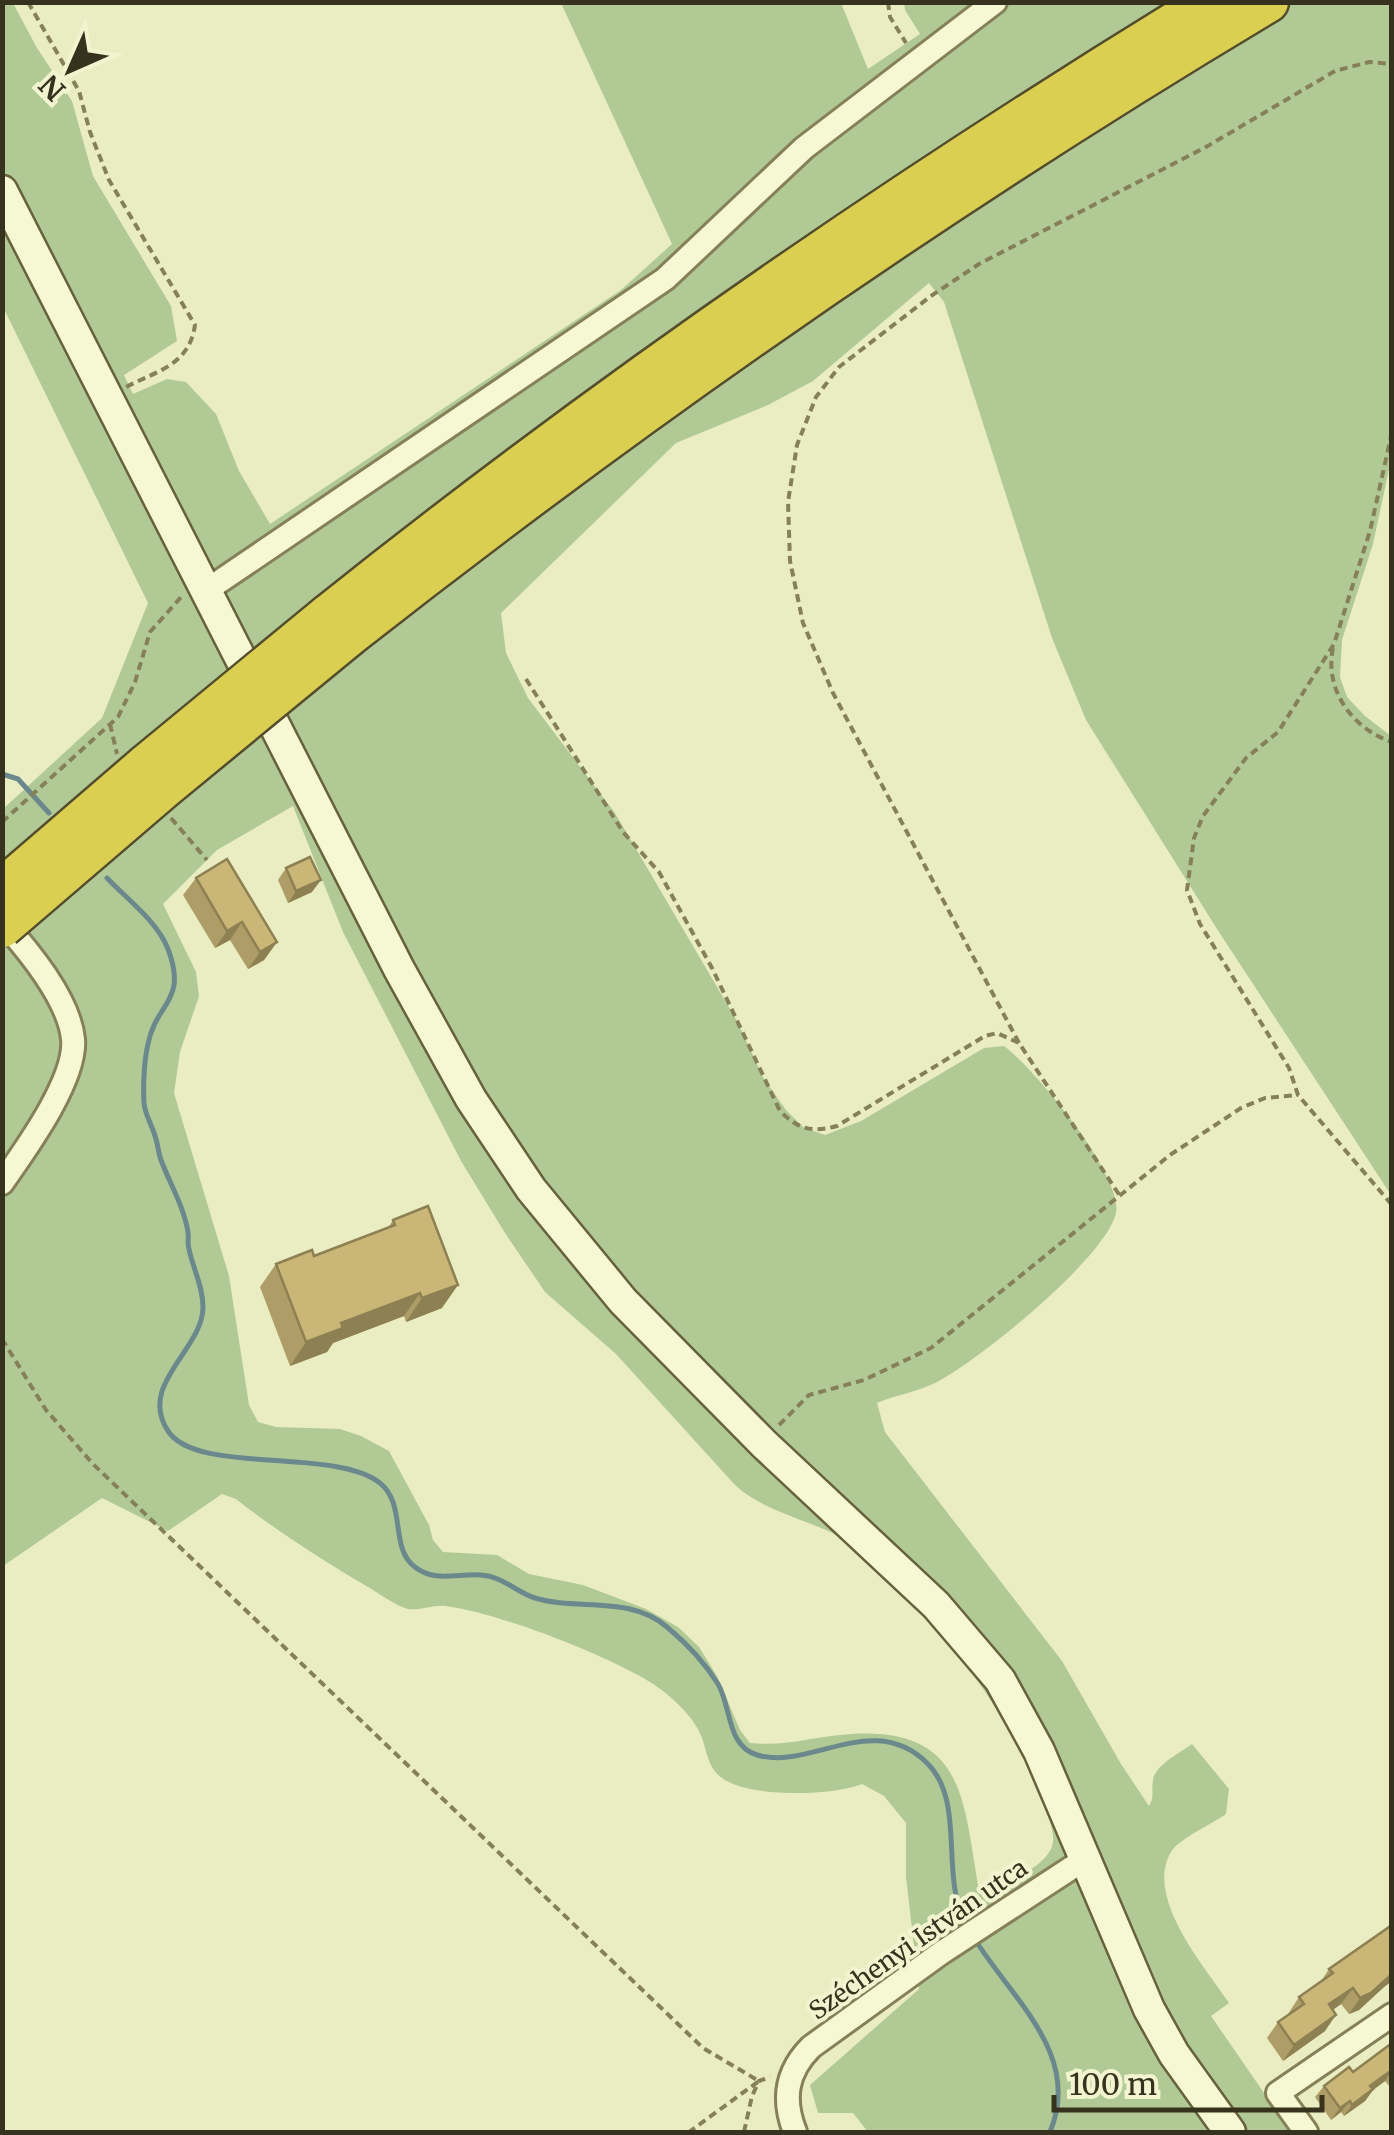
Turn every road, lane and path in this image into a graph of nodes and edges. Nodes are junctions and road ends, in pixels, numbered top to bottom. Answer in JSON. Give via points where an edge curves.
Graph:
{"nodes":[{"id":1,"x":28,"y":2,"type":"edge"},
{"id":2,"x":888,"y":2,"type":"edge"},
{"id":3,"x":995,"y":2,"type":"edge"},
{"id":4,"x":1208,"y":2,"type":"edge"},
{"id":5,"x":1268,"y":2,"type":"edge"},
{"id":6,"x":916,"y":60,"type":"junction"},
{"id":7,"x":1392,"y":64,"type":"edge"},
{"id":8,"x":2,"y":191,"type":"edge"},
{"id":9,"x":108,"y":396,"type":"junction"},
{"id":10,"x":1392,"y":432,"type":"edge"},
{"id":11,"x":205,"y":586,"type":"junction"},
{"id":12,"x":339,"y":625,"type":"junction"},
{"id":13,"x":1334,"y":644,"type":"junction"},
{"id":14,"x":526,"y":679,"type":"dead end"},
{"id":15,"x":1392,"y":742,"type":"edge"},
{"id":16,"x":2,"y":822,"type":"edge"},
{"id":17,"x":2,"y":888,"type":"edge"},
{"id":18,"x":2,"y":924,"type":"edge"},
{"id":19,"x":1020,"y":1043,"type":"junction"},
{"id":20,"x":1298,"y":1095,"type":"junction"},
{"id":21,"x":2,"y":1182,"type":"edge"},
{"id":22,"x":1120,"y":1196,"type":"junction"},
{"id":23,"x":1392,"y":1206,"type":"edge"},
{"id":24,"x":2,"y":1340,"type":"edge"},
{"id":25,"x":764,"y":1444,"type":"junction"},
{"id":26,"x":1085,"y":1859,"type":"junction"},
{"id":27,"x":1392,"y":2015,"type":"edge"},
{"id":28,"x":759,"y":2081,"type":"junction"},
{"id":29,"x":788,"y":2084,"type":"junction"},
{"id":30,"x":689,"y":2132,"type":"edge"},
{"id":31,"x":744,"y":2132,"type":"edge"},
{"id":32,"x":795,"y":2132,"type":"edge"},
{"id":33,"x":1230,"y":2132,"type":"edge"},
{"id":34,"x":1306,"y":2132,"type":"edge"}],
"edges":[{"from":1,"to":9,"type":"path","via":[[79,91],[109,180],[196,325],[186,355]]},
{"from":2,"to":6,"type":"path"},
{"from":3,"to":6,"type":"street"},
{"from":4,"to":12,"type":"highway","via":[[1014,121],[780,278],[470,502]]},
{"from":5,"to":12,"type":"highway","via":[[802,300]]},
{"from":6,"to":11,"type":"street","via":[[804,148],[665,279]]},
{"from":7,"to":19,"type":"path","via":[[1335,71],[1206,147],[979,264],[840,367],[816,397],[797,446],[789,542],[803,623],[833,693]]},
{"from":8,"to":9,"type":"main road"},
{"from":9,"to":11,"type":"main road"},
{"from":10,"to":13,"type":"path"},
{"from":11,"to":16,"type":"path","via":[[165,612],[150,632],[118,716]]},
{"from":11,"to":25,"type":"main road","via":[[471,1099],[586,1258]]},
{"from":12,"to":17,"type":"highway","bridge":true,"via":[[147,764]]},
{"from":12,"to":18,"type":"highway","bridge":true,"via":[[164,788]]},
{"from":13,"to":15,"type":"path","via":[[1333,689],[1360,722]]},
{"from":13,"to":20,"type":"path","via":[[1278,732],[1246,758],[1202,816],[1188,866],[1187,890],[1200,924],[1289,1068]]},
{"from":14,"to":19,"type":"path","via":[[624,832],[659,872],[780,1111],[795,1126],[816,1132],[836,1126],[985,1036]]},
{"from":18,"to":21,"type":"street","via":[[57,993],[73,1040],[66,1076]]},
{"from":19,"to":22,"type":"path"},
{"from":20,"to":22,"type":"path","via":[[1241,1108]]},
{"from":20,"to":23,"type":"path"},
{"from":22,"to":25,"type":"path","via":[[931,1348],[864,1380],[810,1395]]},
{"from":24,"to":28,"type":"path","via":[[46,1410],[104,1475],[703,2048]]},
{"from":25,"to":26,"type":"main road","via":[[936,1605],[992,1669],[1028,1727]]},
{"from":26,"to":29,"type":"street","name":"Széchenyi István utca","via":[[812,2046]]},
{"from":26,"to":33,"type":"main road","via":[[1149,2008]]},
{"from":27,"to":34,"type":"street","via":[[1278,2093]]},
{"from":28,"to":29,"type":"path","via":[[770,2077]]},
{"from":28,"to":30,"type":"path"},
{"from":28,"to":31,"type":"path"},
{"from":29,"to":32,"type":"street"}]}
